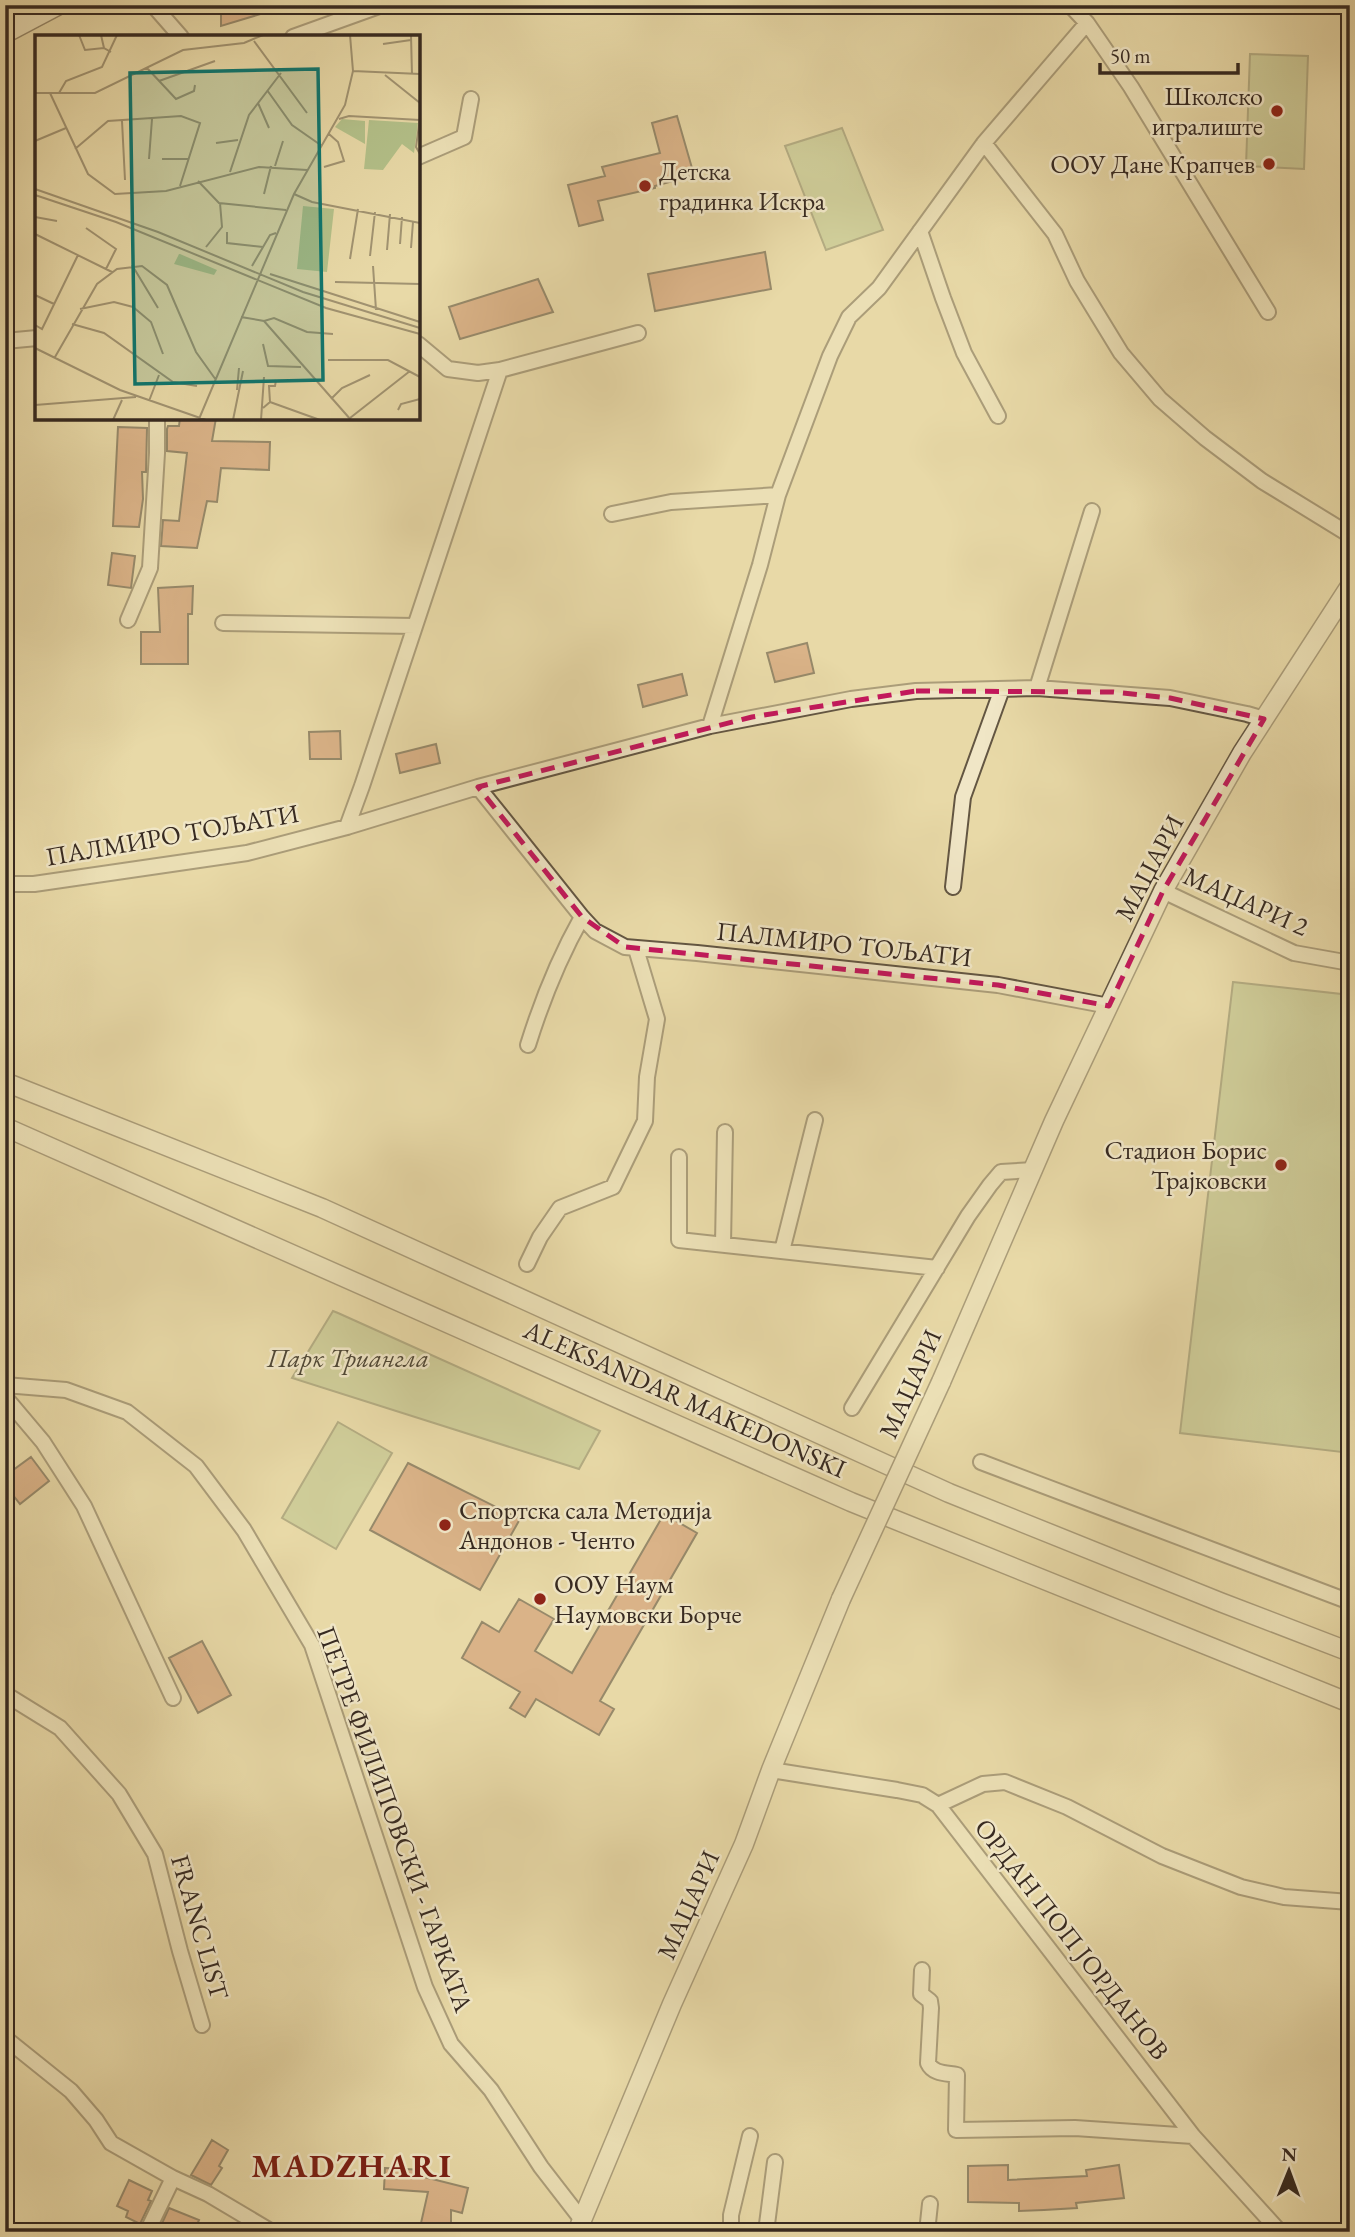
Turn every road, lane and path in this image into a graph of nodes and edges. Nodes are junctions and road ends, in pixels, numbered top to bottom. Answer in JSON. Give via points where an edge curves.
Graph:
{"nodes":[{"id":1,"x":56,"y":5,"type":"edge"},
{"id":2,"x":153,"y":5,"type":"edge"},
{"id":3,"x":382,"y":5,"type":"edge"},
{"id":4,"x":1070,"y":5,"type":"edge"},
{"id":5,"x":1087,"y":23,"type":"junction"},
{"id":6,"x":5,"y":32,"type":"edge"},
{"id":7,"x":179,"y":35,"type":"edge"},
{"id":8,"x":299,"y":35,"type":"edge"},
{"id":9,"x":471,"y":99,"type":"dead end"},
{"id":10,"x":984,"y":143,"type":"junction"},
{"id":11,"x":420,"y":156,"type":"edge"},
{"id":12,"x":920,"y":230,"type":"junction"},
{"id":13,"x":1268,"y":312,"type":"dead end"},
{"id":14,"x":638,"y":333,"type":"dead end"},
{"id":15,"x":35,"y":338,"type":"edge"},
{"id":16,"x":5,"y":341,"type":"edge"},
{"id":17,"x":420,"y":346,"type":"edge"},
{"id":18,"x":500,"y":370,"type":"junction"},
{"id":19,"x":998,"y":416,"type":"dead end"},
{"id":20,"x":157,"y":420,"type":"edge"},
{"id":21,"x":778,"y":495,"type":"junction"},
{"id":22,"x":1092,"y":511,"type":"dead end"},
{"id":23,"x":612,"y":514,"type":"dead end"},
{"id":24,"x":1350,"y":535,"type":"edge"},
{"id":25,"x":1350,"y":586,"type":"edge"},
{"id":26,"x":128,"y":620,"type":"dead end"},
{"id":27,"x":223,"y":623,"type":"dead end"},
{"id":28,"x":415,"y":626,"type":"junction"},
{"id":29,"x":1037,"y":688,"type":"junction"},
{"id":30,"x":1002,"y":689,"type":"junction"},
{"id":31,"x":1264,"y":719,"type":"junction"},
{"id":32,"x":710,"y":726,"type":"junction"},
{"id":33,"x":478,"y":787,"type":"junction"},
{"id":34,"x":347,"y":827,"type":"junction"},
{"id":35,"x":5,"y":884,"type":"edge"},
{"id":36,"x":953,"y":887,"type":"dead end"},
{"id":37,"x":1163,"y":891,"type":"junction"},
{"id":38,"x":582,"y":917,"type":"junction"},
{"id":39,"x":636,"y":949,"type":"junction"},
{"id":40,"x":1350,"y":963,"type":"edge"},
{"id":41,"x":1109,"y":1006,"type":"junction"},
{"id":42,"x":528,"y":1045,"type":"dead end"},
{"id":43,"x":5,"y":1082,"type":"edge"},
{"id":44,"x":816,"y":1120,"type":"dead end"},
{"id":45,"x":5,"y":1127,"type":"edge"},
{"id":46,"x":725,"y":1132,"type":"dead end"},
{"id":47,"x":679,"y":1157,"type":"dead end"},
{"id":48,"x":1034,"y":1170,"type":"junction"},
{"id":49,"x":723,"y":1244,"type":"junction"},
{"id":50,"x":782,"y":1251,"type":"junction"},
{"id":51,"x":527,"y":1264,"type":"dead end"},
{"id":52,"x":937,"y":1268,"type":"junction"},
{"id":53,"x":5,"y":1385,"type":"edge"},
{"id":54,"x":5,"y":1397,"type":"edge"},
{"id":55,"x":852,"y":1408,"type":"dead end"},
{"id":56,"x":981,"y":1462,"type":"dead end"},
{"id":57,"x":1350,"y":1602,"type":"edge"},
{"id":58,"x":1350,"y":1652,"type":"edge"},
{"id":59,"x":5,"y":1694,"type":"edge"},
{"id":60,"x":173,"y":1698,"type":"dead end"},
{"id":61,"x":1350,"y":1703,"type":"edge"},
{"id":62,"x":771,"y":1770,"type":"junction"},
{"id":63,"x":938,"y":1805,"type":"junction"},
{"id":64,"x":1350,"y":1902,"type":"edge"},
{"id":65,"x":922,"y":1970,"type":"dead end"},
{"id":66,"x":202,"y":2025,"type":"dead end"},
{"id":67,"x":5,"y":2039,"type":"edge"},
{"id":68,"x":750,"y":2136,"type":"dead end"},
{"id":69,"x":1193,"y":2136,"type":"junction"},
{"id":70,"x":775,"y":2162,"type":"dead end"},
{"id":71,"x":173,"y":2178,"type":"junction"},
{"id":72,"x":930,"y":2204,"type":"dead end"},
{"id":73,"x":579,"y":2226,"type":"edge"},
{"id":74,"x":148,"y":2232,"type":"edge"},
{"id":75,"x":272,"y":2232,"type":"edge"},
{"id":76,"x":731,"y":2232,"type":"edge"},
{"id":77,"x":766,"y":2232,"type":"edge"},
{"id":78,"x":927,"y":2232,"type":"edge"},
{"id":79,"x":1280,"y":2232,"type":"edge"}],
"edges":[{"from":1,"to":6,"type":"main road"},
{"from":2,"to":7,"type":"street"},
{"from":3,"to":8,"type":"street"},
{"from":4,"to":5,"type":"street"},
{"from":5,"to":10,"type":"street"},
{"from":5,"to":13,"type":"street"},
{"from":9,"to":11,"type":"street","via":[[464,137]]},
{"from":10,"to":12,"type":"street"},
{"from":10,"to":24,"type":"street","via":[[1055,234],[1121,354],[1160,399],[1262,481]]},
{"from":12,"to":19,"type":"street","via":[[964,353]]},
{"from":12,"to":21,"type":"street","via":[[879,288],[849,317]]},
{"from":14,"to":18,"type":"street"},
{"from":15,"to":16,"type":"street"},
{"from":17,"to":18,"type":"street","via":[[447,369]]},
{"from":18,"to":28,"type":"street"},
{"from":20,"to":26,"type":"street","via":[[150,568]]},
{"from":21,"to":23,"type":"street","via":[[671,502]]},
{"from":21,"to":32,"type":"street"},
{"from":22,"to":29,"type":"street"},
{"from":25,"to":31,"type":"street","name":"МАЏАРИ"},
{"from":27,"to":28,"type":"street"},
{"from":28,"to":34,"type":"street"},
{"from":29,"to":30,"type":"street","name":"ПАЛМИРО ТОЉАТИ"},
{"from":29,"to":31,"type":"street","name":"ПАЛМИРО ТОЉАТИ","via":[[1170,698]]},
{"from":30,"to":32,"type":"street","name":"ПАЛМИРО ТОЉАТИ","via":[[916,691],[851,699]]},
{"from":30,"to":36,"type":"street","via":[[963,797]]},
{"from":31,"to":37,"type":"street","name":"МАЏАРИ"},
{"from":32,"to":33,"type":"street","name":"ПАЛМИРО ТОЉАТИ"},
{"from":33,"to":34,"type":"street","name":"ПАЛМИРО ТОЉАТИ"},
{"from":33,"to":38,"type":"street","name":"ПАЛМИРО ТОЉАТИ"},
{"from":34,"to":35,"type":"street","name":"ПАЛМИРО ТОЉАТИ","via":[[247,853],[34,884]]},
{"from":37,"to":40,"type":"street","name":"МАЏАРИ 2","via":[[1294,953]]},
{"from":37,"to":41,"type":"street","name":"МАЏАРИ"},
{"from":38,"to":39,"type":"street","name":"ПАЛМИРО ТОЉАТИ","via":[[611,941]]},
{"from":38,"to":42,"type":"street","via":[[540,1006]]},
{"from":39,"to":41,"type":"street","name":"ПАЛМИРО ТОЉАТИ","via":[[998,985]]},
{"from":39,"to":51,"type":"street","via":[[657,1019],[645,1121],[612,1187],[560,1208]]},
{"from":41,"to":48,"type":"street","name":"МАЏАРИ"},
{"from":43,"to":58,"type":"street","name":"ALEKSANDAR MAKEDONSKI","via":[[322,1208],[949,1493]]},
{"from":44,"to":50,"type":"street"},
{"from":45,"to":61,"type":"street","name":"ALEKSANDAR MAKEDONSKI","via":[[851,1502]]},
{"from":46,"to":49,"type":"street"},
{"from":47,"to":49,"type":"street","via":[[679,1240]]},
{"from":48,"to":52,"type":"street","via":[[1001,1172]]},
{"from":48,"to":62,"type":"street","name":"МАЏАРИ","bridge":true,"via":[[841,1599]]},
{"from":49,"to":50,"type":"street"},
{"from":50,"to":52,"type":"street"},
{"from":52,"to":55,"type":"street"},
{"from":53,"to":73,"type":"street","name":"ПЕТРЕ ФИЛИПОВСКИ - ГАРКАТА","via":[[66,1390],[127,1412],[196,1466],[244,1530],[312,1645],[440,2021]]},
{"from":54,"to":60,"type":"street","via":[[43,1441],[84,1506]]},
{"from":56,"to":57,"type":"street"},
{"from":59,"to":66,"type":"street","name":"FRANC LIST","via":[[61,1728],[119,1794],[155,1854]]},
{"from":62,"to":63,"type":"street","via":[[897,1790]]},
{"from":62,"to":73,"type":"street","name":"МАЏАРИ","via":[[744,1844]]},
{"from":63,"to":64,"type":"street","via":[[983,1784],[1004,1782],[1067,1807],[1162,1856],[1241,1887],[1283,1898]]},
{"from":63,"to":69,"type":"street","name":"ОРДАН ПОП ЈОРДАНОВ"},
{"from":65,"to":69,"type":"street","via":[[920,1994],[930,2001],[931,2008],[928,2063],[930,2069],[957,2075],[956,2130],[1075,2128]]},
{"from":67,"to":71,"type":"street","via":[[71,2091],[111,2143]]},
{"from":68,"to":76,"type":"street"},
{"from":69,"to":79,"type":"street","name":"ОРДАН ПОП ЈОРДАНОВ"},
{"from":70,"to":77,"type":"street"},
{"from":71,"to":74,"type":"street"},
{"from":71,"to":75,"type":"street"},
{"from":72,"to":78,"type":"street"}]}
